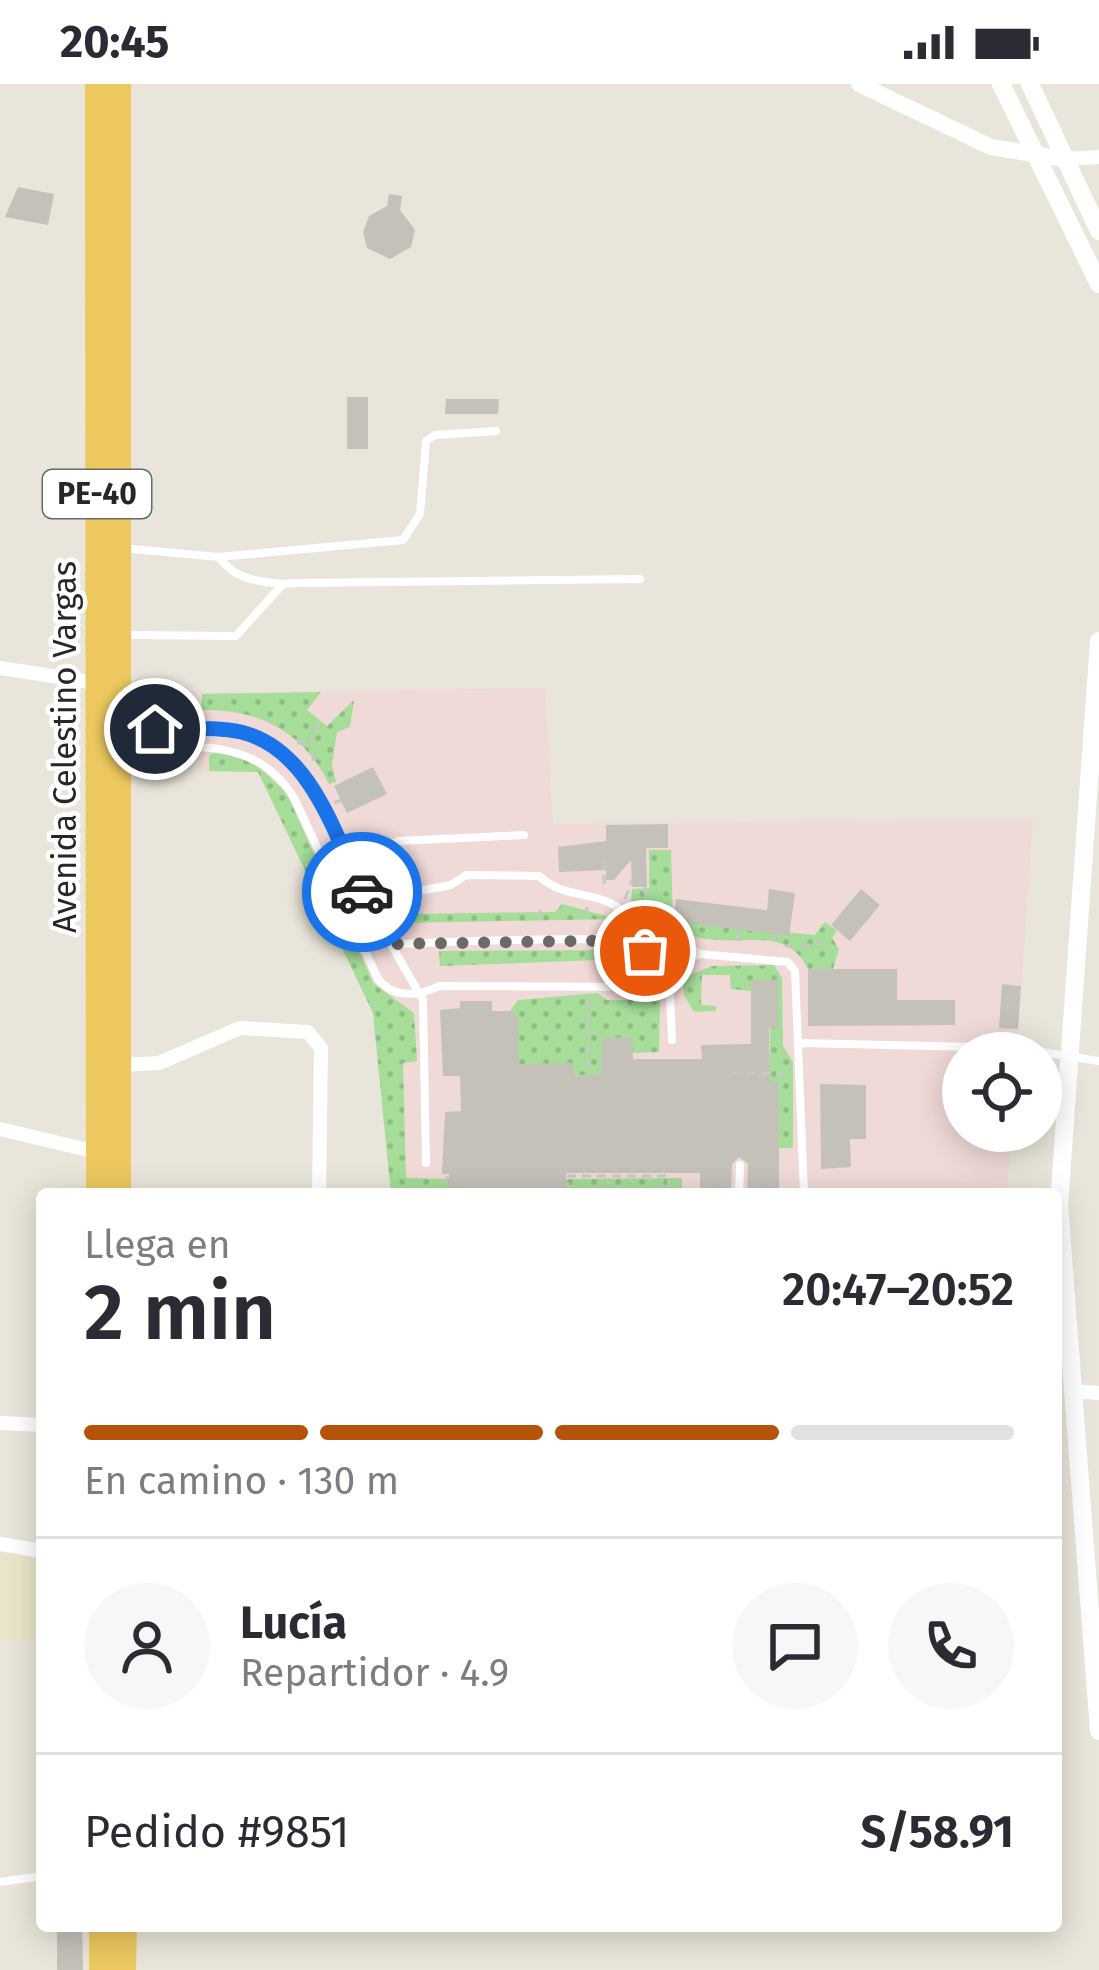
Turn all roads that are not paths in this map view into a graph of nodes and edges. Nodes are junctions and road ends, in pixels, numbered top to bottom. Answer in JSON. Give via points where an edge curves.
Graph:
{"nodes":[{"id":1,"x":97,"y":84,"type":"edge"},
{"id":2,"x":119,"y":84,"type":"edge"},
{"id":3,"x":859,"y":84,"type":"edge"},
{"id":4,"x":1001,"y":84,"type":"edge"},
{"id":5,"x":1030,"y":84,"type":"edge"},
{"id":6,"x":1036,"y":155,"type":"junction"},
{"id":7,"x":1099,"y":157,"type":"edge"},
{"id":8,"x":1065,"y":159,"type":"junction"},
{"id":9,"x":1099,"y":231,"type":"edge"},
{"id":10,"x":1099,"y":284,"type":"edge"},
{"id":11,"x":107,"y":304,"type":"junction"},
{"id":12,"x":496,"y":431,"type":"dead end"},
{"id":13,"x":108,"y":549,"type":"junction"},
{"id":14,"x":219,"y":557,"type":"junction"},
{"id":15,"x":640,"y":579,"type":"dead end"},
{"id":16,"x":283,"y":584,"type":"junction"},
{"id":17,"x":118,"y":635,"type":"junction"},
{"id":18,"x":1099,"y":641,"type":"edge"},
{"id":19,"x":0,"y":668,"type":"edge"},
{"id":20,"x":98,"y":683,"type":"junction"},
{"id":21,"x":108,"y":738,"type":"junction"},
{"id":22,"x":1095,"y":770,"type":"edge"},
{"id":23,"x":524,"y":835,"type":"dead end"},
{"id":24,"x":352,"y":873,"type":"junction"},
{"id":25,"x":331,"y":878,"type":"junction"},
{"id":26,"x":366,"y":901,"type":"junction"},
{"id":27,"x":109,"y":902,"type":"junction"},
{"id":28,"x":640,"y":940,"type":"junction"},
{"id":29,"x":394,"y":944,"type":"junction"},
{"id":30,"x":698,"y":954,"type":"junction"},
{"id":31,"x":669,"y":970,"type":"junction"},
{"id":32,"x":630,"y":987,"type":"junction"},
{"id":33,"x":420,"y":995,"type":"junction"},
{"id":34,"x":672,"y":1040,"type":"dead end"},
{"id":35,"x":801,"y":1043,"type":"junction"},
{"id":36,"x":1068,"y":1052,"type":"junction"},
{"id":37,"x":1099,"y":1060,"type":"edge"},
{"id":38,"x":120,"y":1065,"type":"junction"},
{"id":39,"x":0,"y":1129,"type":"edge"},
{"id":40,"x":108,"y":1153,"type":"junction"},
{"id":41,"x":426,"y":1163,"type":"dead end"},
{"id":42,"x":740,"y":1165,"type":"dead end"},
{"id":43,"x":99,"y":1188,"type":"edge"},
{"id":44,"x":117,"y":1188,"type":"edge"},
{"id":45,"x":319,"y":1188,"type":"edge"},
{"id":46,"x":740,"y":1188,"type":"edge"},
{"id":47,"x":805,"y":1188,"type":"edge"},
{"id":48,"x":1060,"y":1188,"type":"edge"},
{"id":49,"x":1062,"y":1252,"type":"edge"},
{"id":50,"x":1071,"y":1391,"type":"junction"},
{"id":51,"x":1099,"y":1393,"type":"edge"},
{"id":52,"x":0,"y":1423,"type":"edge"},
{"id":53,"x":36,"y":1425,"type":"edge"},
{"id":54,"x":0,"y":1544,"type":"edge"},
{"id":55,"x":36,"y":1550,"type":"edge"},
{"id":56,"x":1099,"y":1731,"type":"edge"},
{"id":57,"x":36,"y":1877,"type":"edge"},
{"id":58,"x":0,"y":1882,"type":"edge"},
{"id":59,"x":101,"y":1932,"type":"edge"},
{"id":60,"x":125,"y":1932,"type":"edge"},
{"id":61,"x":101,"y":1970,"type":"edge"},
{"id":62,"x":124,"y":1970,"type":"edge"}],
"edges":[{"from":1,"to":11,"type":"highway","name":"Avenida Celestino Vargas","number":"PE-40"},
{"from":2,"to":11,"type":"highway","name":"Avenida Celestino Vargas","number":"PE-40"},
{"from":3,"to":6,"type":"street","via":[[991,147]]},
{"from":4,"to":6,"type":"main road"},
{"from":5,"to":8,"type":"main road"},
{"from":6,"to":8,"type":"street"},
{"from":6,"to":10,"type":"main road"},
{"from":7,"to":8,"type":"street"},
{"from":8,"to":9,"type":"main road"},
{"from":11,"to":13,"type":"highway","name":"Avenida Celestino Vargas","number":"PE-40"},
{"from":12,"to":14,"type":"lane","via":[[426,441],[420,514],[403,540]]},
{"from":13,"to":14,"type":"lane"},
{"from":13,"to":17,"type":"highway","name":"Avenida Celestino Vargas","number":"PE-40"},
{"from":13,"to":20,"type":"highway","name":"Avenida Celestino Vargas","number":"PE-40"},
{"from":14,"to":16,"type":"lane","via":[[245,579]]},
{"from":15,"to":16,"type":"lane"},
{"from":16,"to":17,"type":"lane","via":[[236,636]]},
{"from":17,"to":21,"type":"highway","name":"Avenida Celestino Vargas","number":"PE-40"},
{"from":18,"to":22,"type":"main road"},
{"from":19,"to":20,"type":"street"},
{"from":20,"to":21,"type":"highway","name":"Avenida Celestino Vargas","number":"PE-40"},
{"from":21,"to":24,"type":"lane","via":[[233,730],[268,744],[311,785]]},
{"from":21,"to":25,"type":"lane","via":[[226,748],[264,764],[287,787]]},
{"from":21,"to":27,"type":"highway","name":"Avenida Celestino Vargas","number":"PE-40"},
{"from":22,"to":36,"type":"main road"},
{"from":23,"to":24,"type":"lane","via":[[398,841],[359,859]]},
{"from":24,"to":25,"type":"lane"},
{"from":24,"to":26,"type":"lane"},
{"from":25,"to":33,"type":"lane","via":[[383,986]]},
{"from":26,"to":28,"type":"lane","via":[[466,875],[538,876],[552,889],[614,904]]},
{"from":26,"to":29,"type":"lane"},
{"from":27,"to":38,"type":"highway","name":"Avenida Celestino Vargas","number":"PE-40"},
{"from":27,"to":40,"type":"highway","name":"Avenida Celestino Vargas","number":"PE-40"},
{"from":28,"to":29,"type":"lane"},
{"from":28,"to":30,"type":"lane"},
{"from":28,"to":32,"type":"lane","via":[[643,971]]},
{"from":29,"to":33,"type":"lane"},
{"from":30,"to":31,"type":"lane"},
{"from":30,"to":35,"type":"lane","via":[[788,962]]},
{"from":31,"to":32,"type":"lane"},
{"from":31,"to":34,"type":"lane"},
{"from":32,"to":33,"type":"lane","via":[[440,986]]},
{"from":33,"to":41,"type":"lane"},
{"from":35,"to":36,"type":"lane"},
{"from":35,"to":47,"type":"lane"},
{"from":36,"to":37,"type":"lane"},
{"from":36,"to":48,"type":"main road"},
{"from":38,"to":40,"type":"highway","name":"Avenida Celestino Vargas","number":"PE-40"},
{"from":38,"to":45,"type":"street","via":[[158,1063],[240,1028],[308,1032],[321,1048]]},
{"from":39,"to":40,"type":"street"},
{"from":40,"to":43,"type":"highway","name":"Avenida Celestino Vargas","number":"PE-40"},
{"from":40,"to":44,"type":"highway","name":"Avenida Celestino Vargas","number":"PE-40"},
{"from":42,"to":46,"type":"lane"},
{"from":49,"to":50,"type":"main road"},
{"from":50,"to":51,"type":"street"},
{"from":50,"to":56,"type":"main road"},
{"from":52,"to":53,"type":"street"},
{"from":54,"to":55,"type":"street"},
{"from":57,"to":58,"type":"lane"},
{"from":59,"to":61,"type":"highway"},
{"from":60,"to":62,"type":"highway"}]}
